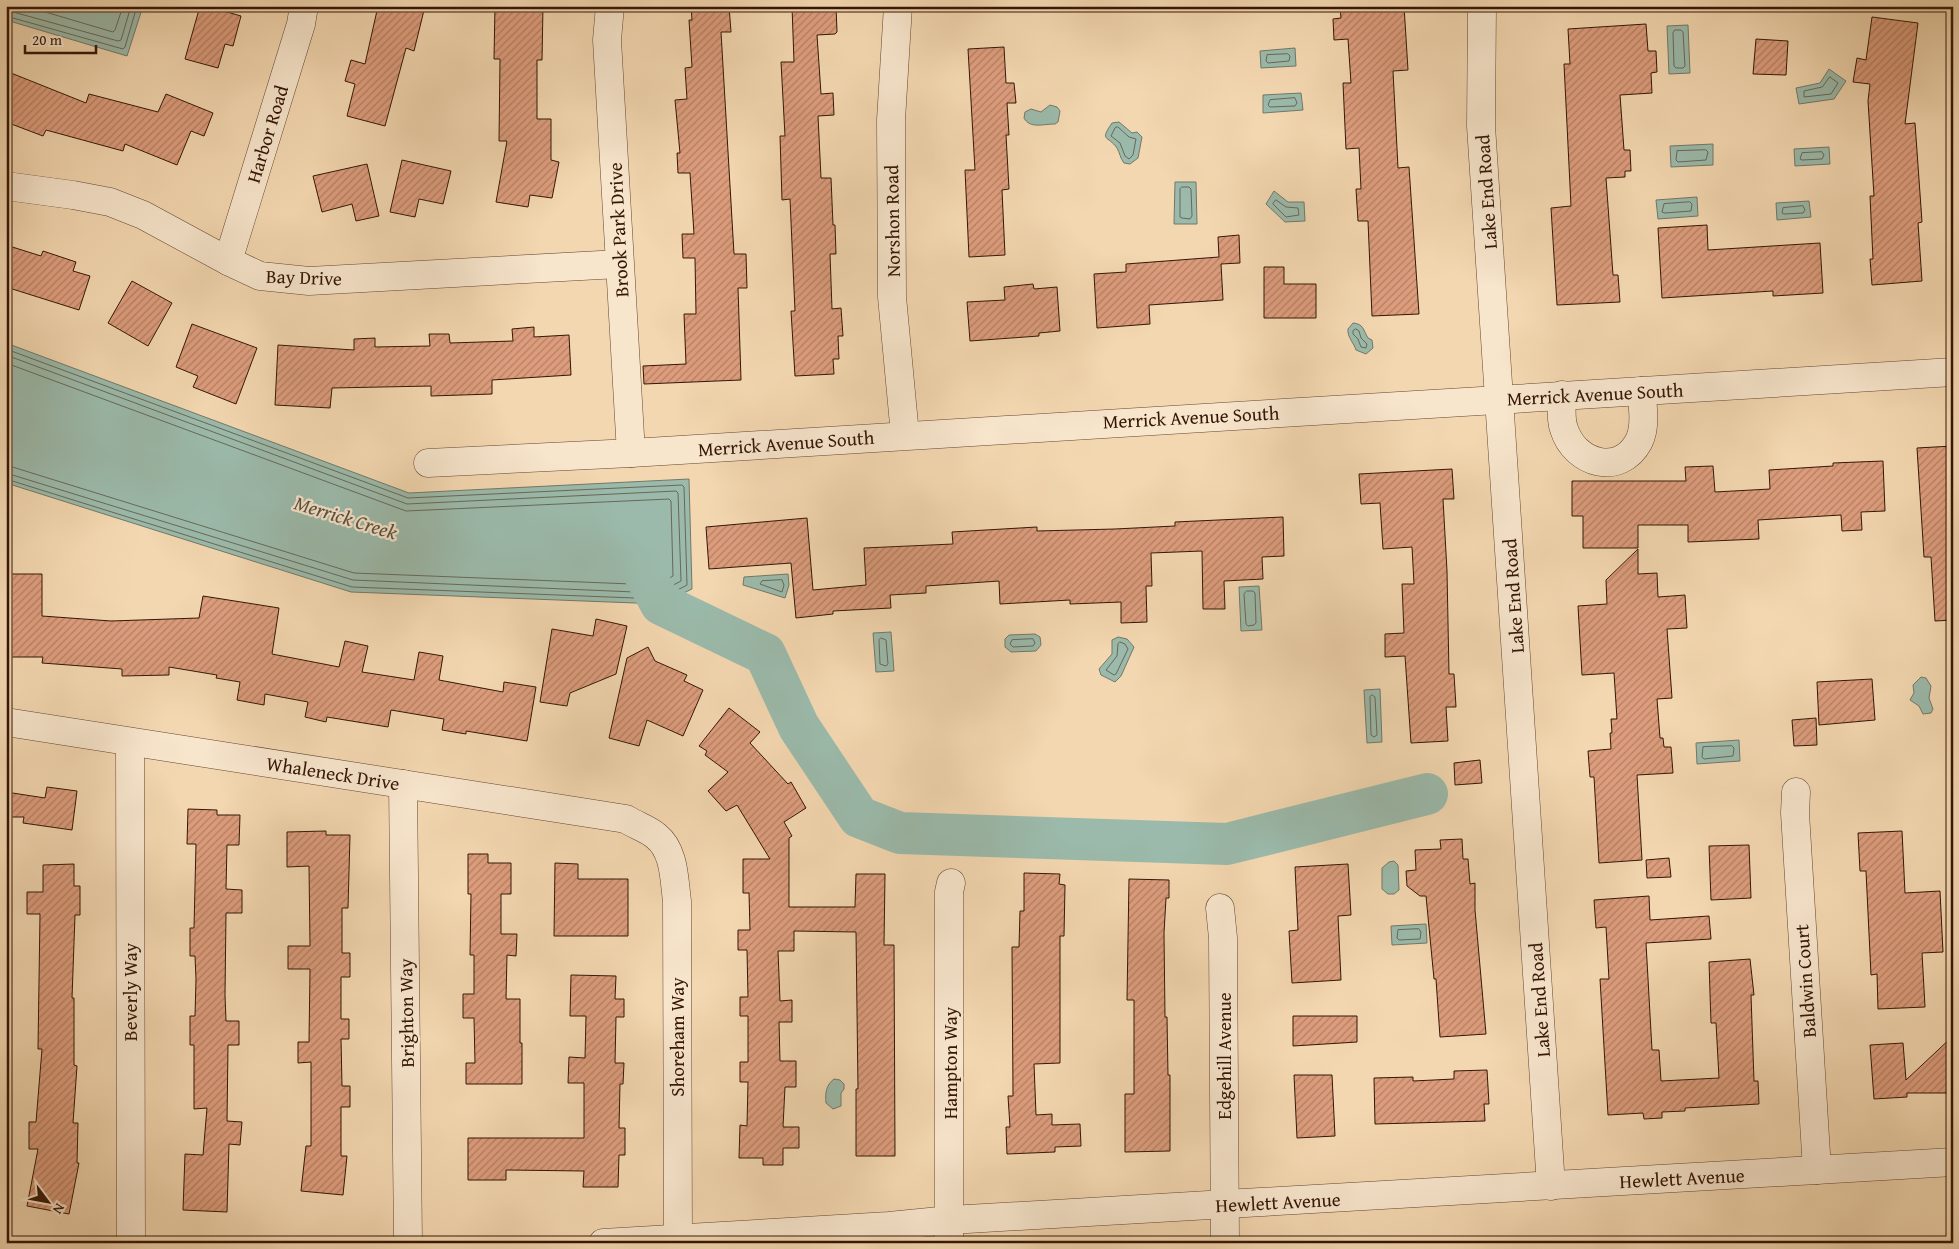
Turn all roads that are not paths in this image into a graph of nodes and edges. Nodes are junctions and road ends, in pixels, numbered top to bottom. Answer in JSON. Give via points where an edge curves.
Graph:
{"nodes":[{"id":1,"x":304,"y":6,"type":"edge"},
{"id":2,"x":610,"y":6,"type":"edge"},
{"id":3,"x":898,"y":6,"type":"edge"},
{"id":4,"x":1482,"y":6,"type":"edge"},
{"id":5,"x":6,"y":186,"type":"edge"},
{"id":6,"x":228,"y":261,"type":"junction"},
{"id":7,"x":619,"y":264,"type":"junction"},
{"id":8,"x":1953,"y":372,"type":"edge"},
{"id":9,"x":1641,"y":392,"type":"junction"},
{"id":10,"x":1562,"y":395,"type":"junction"},
{"id":11,"x":1500,"y":399,"type":"junction"},
{"id":12,"x":905,"y":435,"type":"junction"},
{"id":13,"x":631,"y":453,"type":"junction"},
{"id":14,"x":428,"y":463,"type":"dead end"},
{"id":15,"x":6,"y":722,"type":"edge"},
{"id":16,"x":130,"y":742,"type":"junction"},
{"id":17,"x":403,"y":784,"type":"junction"},
{"id":18,"x":1796,"y":792,"type":"dead end"},
{"id":19,"x":656,"y":836,"type":"joint"},
{"id":20,"x":951,"y":883,"type":"dead end"},
{"id":21,"x":1220,"y":908,"type":"dead end"},
{"id":22,"x":1953,"y":1162,"type":"edge"},
{"id":23,"x":1817,"y":1170,"type":"junction"},
{"id":24,"x":1550,"y":1186,"type":"junction"},
{"id":25,"x":1225,"y":1205,"type":"junction"},
{"id":26,"x":950,"y":1231,"type":"edge"},
{"id":27,"x":678,"y":1241,"type":"edge"},
{"id":28,"x":131,"y":1243,"type":"edge"},
{"id":29,"x":408,"y":1243,"type":"edge"},
{"id":30,"x":603,"y":1243,"type":"edge"},
{"id":31,"x":1225,"y":1243,"type":"edge"}],
"edges":[{"from":1,"to":6,"type":"street","name":"Harbor Road"},
{"from":2,"to":7,"type":"street","name":"Brook Park Drive","via":[[607,40]]},
{"from":3,"to":12,"type":"street","name":"Norshon Road","via":[[891,120],[892,297]]},
{"from":4,"to":11,"type":"street","name":"Lake End Road","via":[[1481,126]]},
{"from":5,"to":6,"type":"street","name":"Bay Drive","via":[[110,202],[143,215]]},
{"from":6,"to":7,"type":"street","name":"Bay Drive","via":[[260,276],[309,281]]},
{"from":7,"to":13,"type":"street","name":"Brook Park Drive"},
{"from":8,"to":9,"type":"street","name":"Merrick Avenue South"},
{"from":9,"to":10,"type":"street","name":"Merrick Avenue South"},
{"from":9,"to":10,"type":"street","via":[[1643,408],[1639,440],[1627,456],[1612,463],[1591,461],[1575,450],[1563,429]]},
{"from":10,"to":11,"type":"street","name":"Merrick Avenue South"},
{"from":11,"to":12,"type":"street","name":"Merrick Avenue South"},
{"from":11,"to":24,"type":"street","name":"Lake End Road"},
{"from":12,"to":13,"type":"street","name":"Merrick Avenue South"},
{"from":13,"to":14,"type":"street","name":"Merrick Avenue South"},
{"from":15,"to":16,"type":"street","name":"Whaleneck Drive"},
{"from":16,"to":17,"type":"street","name":"Whaleneck Drive"},
{"from":16,"to":28,"type":"street","name":"Beverly Way"},
{"from":17,"to":19,"type":"street","name":"Whaleneck Drive","via":[[626,819]]},
{"from":17,"to":29,"type":"street","name":"Brighton Way"},
{"from":18,"to":23,"type":"street","name":"Baldwin Court"},
{"from":19,"to":27,"type":"street","name":"Shoreham Way","via":[[672,862],[677,901]]},
{"from":20,"to":26,"type":"street","name":"Hampton Way"},
{"from":21,"to":25,"type":"street","name":"Edgehill Avenue"},
{"from":22,"to":23,"type":"street","name":"Hewlett Avenue"},
{"from":23,"to":24,"type":"street","name":"Hewlett Avenue"},
{"from":24,"to":25,"type":"street","name":"Hewlett Avenue"},
{"from":25,"to":26,"type":"street","name":"Hewlett Avenue"},
{"from":25,"to":31,"type":"street","name":"Edgehill Avenue"},
{"from":26,"to":27,"type":"street","name":"Hewlett Avenue","via":[[889,1226]]},
{"from":27,"to":30,"type":"street","name":"Hewlett Avenue"}]}
